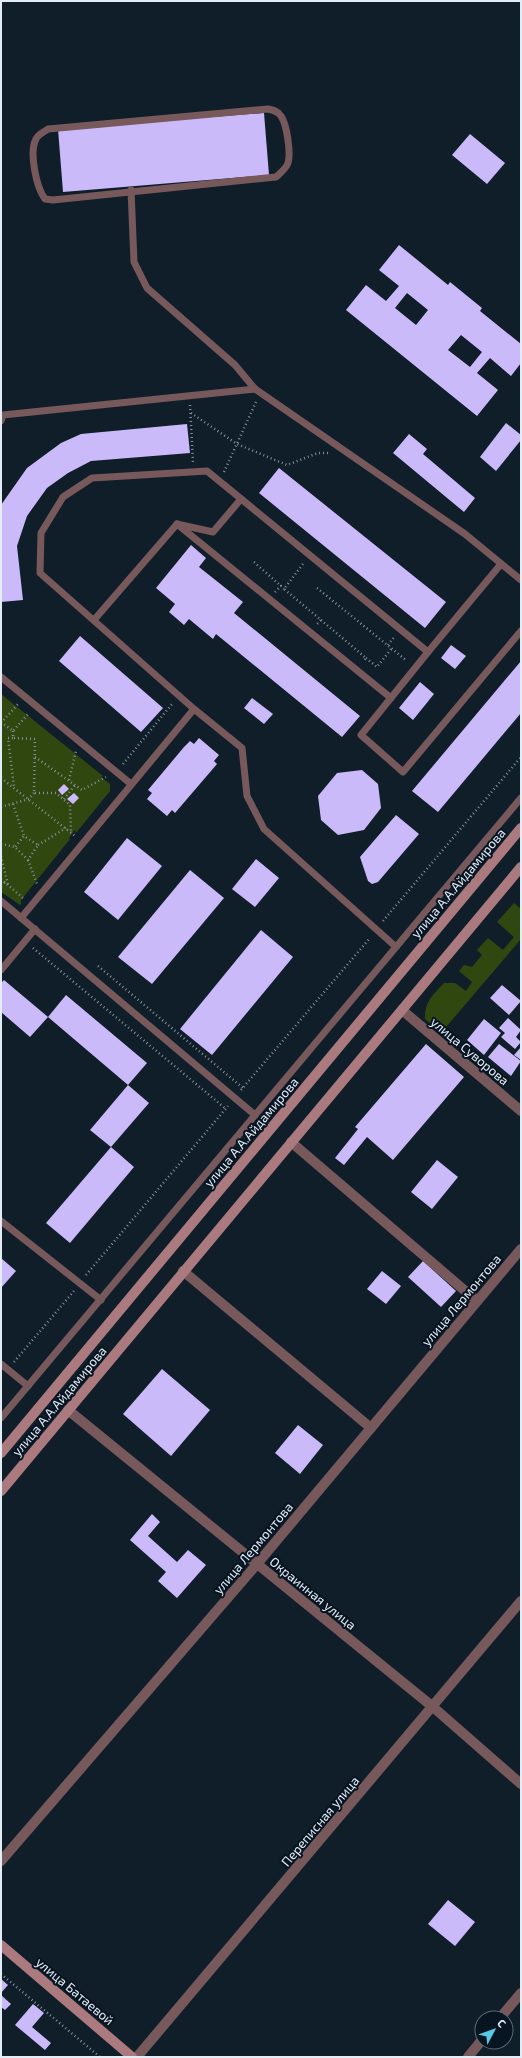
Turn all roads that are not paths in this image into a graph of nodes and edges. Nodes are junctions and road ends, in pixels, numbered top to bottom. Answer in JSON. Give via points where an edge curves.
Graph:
{"nodes":[{"id":1,"x":131,"y":190,"type":"junction"},
{"id":2,"x":258,"y":390,"type":"junction"},
{"id":3,"x":1,"y":422,"type":"edge"},
{"id":4,"x":241,"y":499,"type":"junction"},
{"id":5,"x":177,"y":524,"type":"junction"},
{"id":6,"x":501,"y":564,"type":"junction"},
{"id":7,"x":521,"y":580,"type":"edge"},
{"id":8,"x":94,"y":620,"type":"junction"},
{"id":9,"x":521,"y":632,"type":"edge"},
{"id":10,"x":428,"y":652,"type":"junction"},
{"id":11,"x":1,"y":677,"type":"edge"},
{"id":12,"x":390,"y":698,"type":"junction"},
{"id":13,"x":194,"y":709,"type":"junction"},
{"id":14,"x":131,"y":784,"type":"junction"},
{"id":15,"x":521,"y":798,"type":"edge"},
{"id":16,"x":521,"y":828,"type":"edge"},
{"id":17,"x":521,"y":867,"type":"edge"},
{"id":18,"x":1,"y":900,"type":"edge"},
{"id":19,"x":21,"y":918,"type":"junction"},
{"id":20,"x":35,"y":929,"type":"junction"},
{"id":21,"x":396,"y":947,"type":"junction"},
{"id":22,"x":1,"y":970,"type":"edge"},
{"id":23,"x":402,"y":1010,"type":"junction"},
{"id":24,"x":521,"y":1111,"type":"edge"},
{"id":25,"x":256,"y":1115,"type":"junction"},
{"id":26,"x":291,"y":1142,"type":"junction"},
{"id":27,"x":1,"y":1221,"type":"edge"},
{"id":28,"x":521,"y":1249,"type":"edge"},
{"id":29,"x":183,"y":1271,"type":"junction"},
{"id":30,"x":101,"y":1300,"type":"junction"},
{"id":31,"x":477,"y":1301,"type":"junction"},
{"id":32,"x":1,"y":1364,"type":"edge"},
{"id":33,"x":28,"y":1386,"type":"junction"},
{"id":34,"x":68,"y":1410,"type":"junction"},
{"id":35,"x":1,"y":1418,"type":"edge"},
{"id":36,"x":371,"y":1428,"type":"junction"},
{"id":37,"x":1,"y":1453,"type":"edge"},
{"id":38,"x":1,"y":1491,"type":"edge"},
{"id":39,"x":257,"y":1564,"type":"junction"},
{"id":40,"x":521,"y":1601,"type":"edge"},
{"id":41,"x":433,"y":1707,"type":"junction"},
{"id":42,"x":521,"y":1784,"type":"edge"},
{"id":43,"x":1,"y":1861,"type":"edge"},
{"id":44,"x":1,"y":1945,"type":"edge"},
{"id":45,"x":521,"y":1993,"type":"edge"},
{"id":46,"x":507,"y":2010,"type":"edge"},
{"id":47,"x":132,"y":2057,"type":"edge"},
{"id":48,"x":137,"y":2057,"type":"edge"}],
"edges":[{"from":1,"to":1,"type":"lane","via":[[276,177],[288,163],[289,145],[282,116],[275,110],[268,109],[81,125],[48,130],[36,139],[33,153],[36,178],[39,192],[45,199]]},
{"from":1,"to":2,"type":"lane","via":[[134,262],[147,288],[235,365]]},
{"from":2,"to":3,"type":"lane","via":[[3,414]]},
{"from":2,"to":6,"type":"lane","via":[[465,534]]},
{"from":4,"to":5,"type":"lane","via":[[213,532]]},
{"from":4,"to":8,"type":"lane","via":[[208,471],[92,478],[63,497],[41,533],[40,573]]},
{"from":4,"to":10,"type":"lane"},
{"from":5,"to":8,"type":"lane"},
{"from":5,"to":12,"type":"lane"},
{"from":6,"to":7,"type":"lane"},
{"from":6,"to":10,"type":"lane"},
{"from":8,"to":13,"type":"lane"},
{"from":9,"to":12,"type":"lane","via":[[403,772],[361,735]]},
{"from":10,"to":12,"type":"lane"},
{"from":11,"to":14,"type":"lane"},
{"from":13,"to":14,"type":"lane"},
{"from":13,"to":21,"type":"lane","via":[[242,748],[248,796],[264,829]]},
{"from":14,"to":19,"type":"lane"},
{"from":15,"to":21,"type":"lane"},
{"from":16,"to":37,"type":"main road","name":"улица А.А.Айдамирова"},
{"from":17,"to":23,"type":"main road","name":"улица А.А.Айдамирова"},
{"from":18,"to":19,"type":"lane"},
{"from":19,"to":20,"type":"lane"},
{"from":20,"to":22,"type":"lane"},
{"from":20,"to":25,"type":"lane"},
{"from":21,"to":25,"type":"lane"},
{"from":23,"to":24,"type":"street","name":"улица Суворова"},
{"from":23,"to":26,"type":"main road","name":"улица А.А.Айдамирова"},
{"from":25,"to":30,"type":"lane"},
{"from":26,"to":29,"type":"main road","name":"улица А.А.Айдамирова"},
{"from":26,"to":31,"type":"street"},
{"from":27,"to":30,"type":"lane"},
{"from":28,"to":31,"type":"street","name":"улица Лермонтова"},
{"from":29,"to":34,"type":"main road","name":"улица А.А.Айдамирова"},
{"from":29,"to":36,"type":"street"},
{"from":30,"to":33,"type":"lane"},
{"from":31,"to":36,"type":"street","name":"улица Лермонтова"},
{"from":32,"to":33,"type":"lane"},
{"from":33,"to":35,"type":"lane"},
{"from":34,"to":38,"type":"main road","name":"улица А.А.Айдамирова"},
{"from":34,"to":39,"type":"street","name":"Окраинная улица"},
{"from":36,"to":39,"type":"street","name":"улица Лермонтова"},
{"from":39,"to":41,"type":"street","name":"Окраинная улица"},
{"from":39,"to":43,"type":"street","name":"улица Лермонтова"},
{"from":40,"to":41,"type":"street","name":"Переписная улица"},
{"from":41,"to":42,"type":"street","name":"Окраинная улица"},
{"from":41,"to":48,"type":"street","name":"Переписная улица"},
{"from":44,"to":47,"type":"main road","name":"улица Батаевой"},
{"from":45,"to":46,"type":"street"}]}
